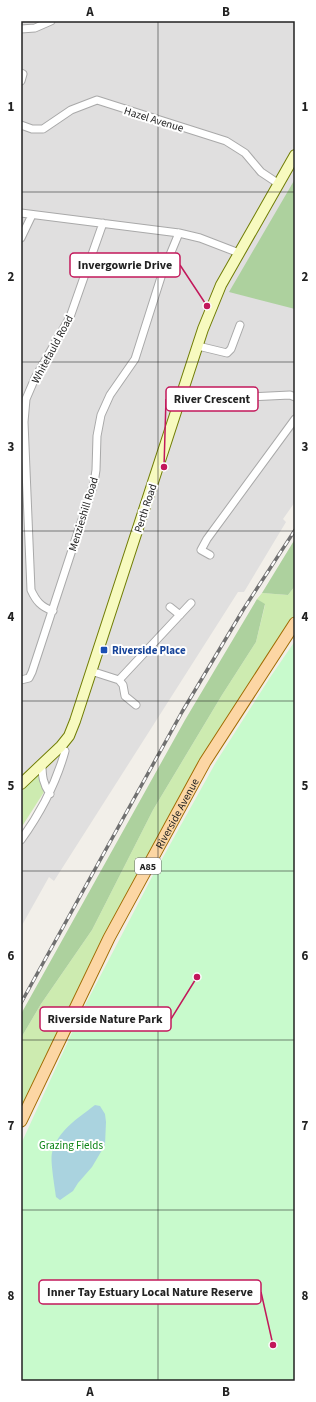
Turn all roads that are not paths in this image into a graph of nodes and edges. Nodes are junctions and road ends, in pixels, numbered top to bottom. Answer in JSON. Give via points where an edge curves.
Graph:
{"nodes":[{"id":1,"x":51,"y":21,"type":"edge"},
{"id":2,"x":21,"y":29,"type":"edge"},
{"id":3,"x":21,"y":73,"type":"edge"},
{"id":4,"x":21,"y":81,"type":"edge"},
{"id":5,"x":21,"y":125,"type":"edge"},
{"id":6,"x":293,"y":159,"type":"edge"},
{"id":7,"x":279,"y":184,"type":"junction"},
{"id":8,"x":21,"y":213,"type":"edge"},
{"id":9,"x":32,"y":215,"type":"junction"},
{"id":10,"x":103,"y":223,"type":"junction"},
{"id":11,"x":179,"y":233,"type":"junction"},
{"id":12,"x":21,"y":238,"type":"edge"},
{"id":13,"x":239,"y":254,"type":"junction"},
{"id":14,"x":240,"y":325,"type":"dead end"},
{"id":15,"x":198,"y":346,"type":"junction"},
{"id":16,"x":182,"y":394,"type":"junction"},
{"id":17,"x":295,"y":396,"type":"edge"},
{"id":18,"x":295,"y":419,"type":"edge"},
{"id":19,"x":210,"y":555,"type":"dead end"},
{"id":20,"x":191,"y":603,"type":"dead end"},
{"id":21,"x":170,"y":607,"type":"dead end"},
{"id":22,"x":53,"y":611,"type":"junction"},
{"id":23,"x":180,"y":615,"type":"junction"},
{"id":24,"x":295,"y":623,"type":"edge"},
{"id":25,"x":91,"y":671,"type":"junction"},
{"id":26,"x":21,"y":680,"type":"edge"},
{"id":27,"x":119,"y":680,"type":"junction"},
{"id":28,"x":136,"y":706,"type":"dead end"},
{"id":29,"x":65,"y":751,"type":"dead end"},
{"id":30,"x":42,"y":764,"type":"junction"},
{"id":31,"x":22,"y":783,"type":"edge"},
{"id":32,"x":50,"y":794,"type":"junction"},
{"id":33,"x":21,"y":840,"type":"edge"},
{"id":34,"x":21,"y":1121,"type":"edge"}],
"edges":[{"from":1,"to":2,"type":"street","via":[[35,28]]},
{"from":3,"to":4,"type":"street"},
{"from":5,"to":7,"type":"street","name":"Hazel Avenue","via":[[43,129],[71,110],[97,100],[226,141],[244,153],[260,172]]},
{"from":6,"to":7,"type":"street","name":"Perth Road"},
{"from":7,"to":13,"type":"street","name":"Perth Road"},
{"from":8,"to":9,"type":"street"},
{"from":9,"to":10,"type":"street"},
{"from":9,"to":12,"type":"street"},
{"from":10,"to":11,"type":"street"},
{"from":10,"to":22,"type":"street","name":"Whitefauld Road","via":[[70,317],[26,399],[24,422],[31,590],[40,605]]},
{"from":11,"to":13,"type":"street","via":[[200,238]]},
{"from":11,"to":22,"type":"street","name":"Menzieshill Road","via":[[162,274],[135,359],[110,395],[100,415],[94,483]]},
{"from":13,"to":15,"type":"street","name":"Perth Road","via":[[222,285]]},
{"from":14,"to":15,"type":"street","via":[[232,349],[227,353]]},
{"from":15,"to":16,"type":"street","name":"Perth Road"},
{"from":16,"to":17,"type":"street","via":[[204,399]]},
{"from":16,"to":25,"type":"street","name":"Perth Road"},
{"from":18,"to":19,"type":"street","via":[[207,539],[201,550]]},
{"from":20,"to":23,"type":"street"},
{"from":21,"to":23,"type":"street"},
{"from":22,"to":26,"type":"street","name":"Menzieshill Road","via":[[32,672],[29,678]]},
{"from":23,"to":27,"type":"street"},
{"from":24,"to":34,"type":"main road","name":"Riverside Avenue","number":"A85","via":[[205,762],[109,938]]},
{"from":25,"to":27,"type":"street"},
{"from":25,"to":30,"type":"street","name":"Perth Road","via":[[69,736]]},
{"from":27,"to":28,"type":"street","via":[[125,696]]},
{"from":29,"to":32,"type":"street"},
{"from":30,"to":31,"type":"street","name":"Perth Road"},
{"from":30,"to":32,"type":"street","via":[[44,786]]},
{"from":32,"to":33,"type":"street"}]}
